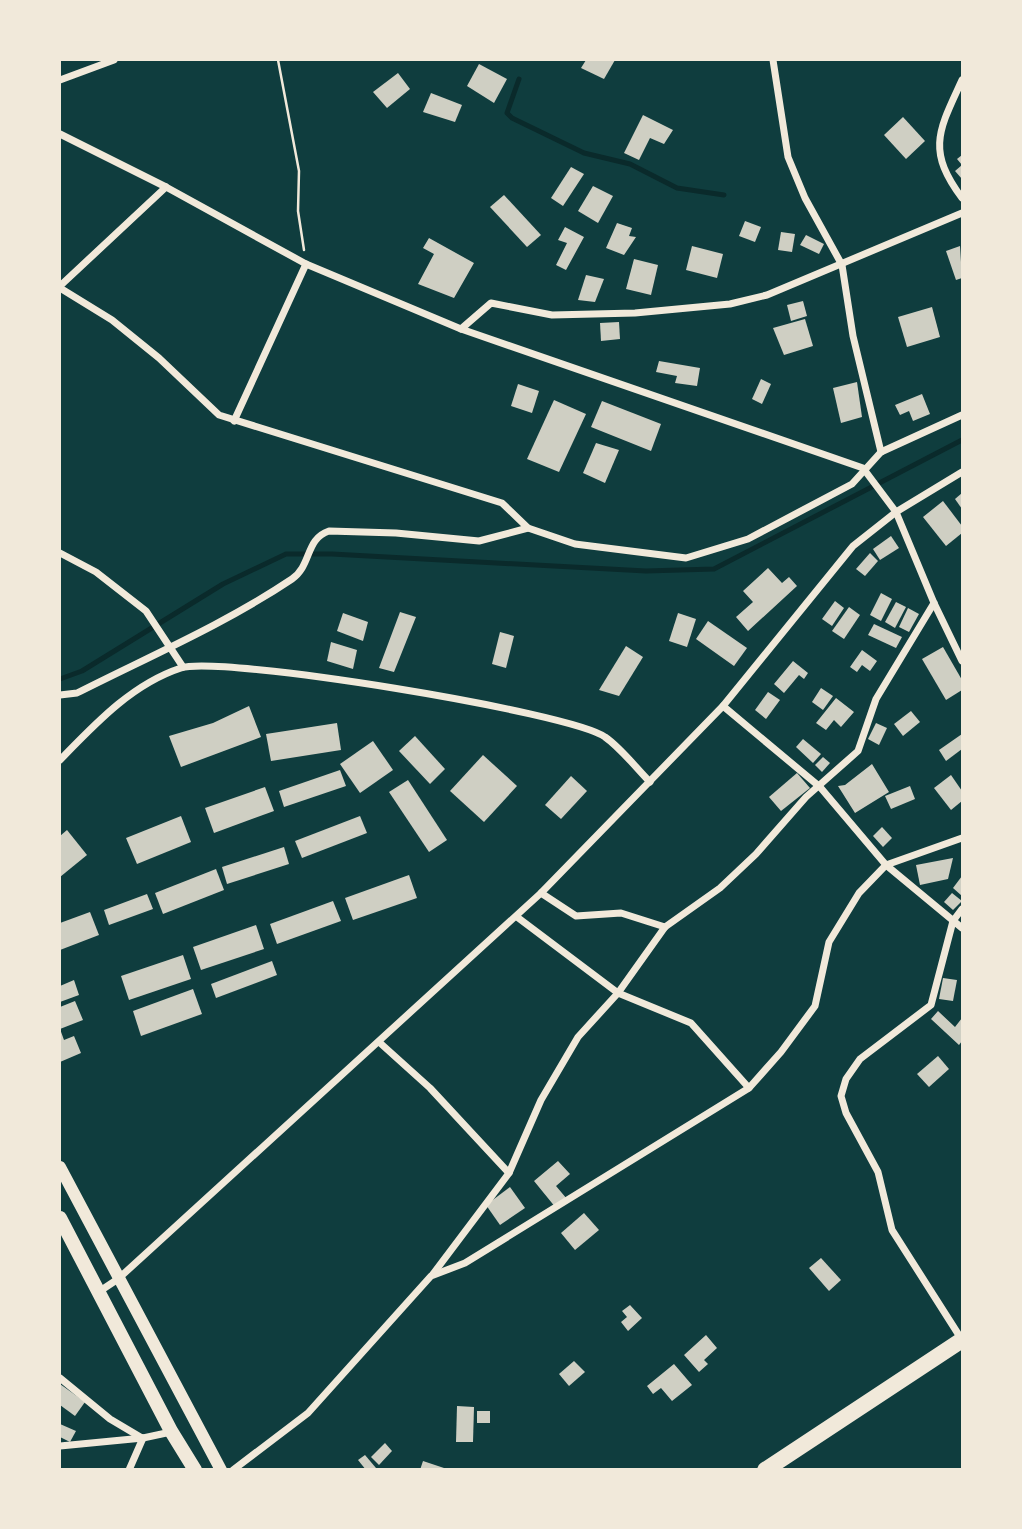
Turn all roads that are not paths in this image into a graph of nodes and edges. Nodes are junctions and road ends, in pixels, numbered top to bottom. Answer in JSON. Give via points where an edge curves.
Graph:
{"nodes":[{"id":1,"x":114,"y":60,"type":"edge"},
{"id":2,"x":773,"y":60,"type":"edge"},
{"id":3,"x":60,"y":80,"type":"edge"},
{"id":4,"x":962,"y":80,"type":"edge"},
{"id":5,"x":60,"y":134,"type":"edge"},
{"id":6,"x":166,"y":187,"type":"junction"},
{"id":7,"x":962,"y":198,"type":"edge"},
{"id":8,"x":962,"y":213,"type":"edge"},
{"id":9,"x":306,"y":264,"type":"junction"},
{"id":10,"x":842,"y":265,"type":"junction"},
{"id":11,"x":60,"y":287,"type":"edge"},
{"id":12,"x":461,"y":329,"type":"junction"},
{"id":13,"x":962,"y":415,"type":"edge"},
{"id":14,"x":234,"y":421,"type":"junction"},
{"id":15,"x":881,"y":452,"type":"junction"},
{"id":16,"x":866,"y":471,"type":"junction"},
{"id":17,"x":962,"y":472,"type":"edge"},
{"id":18,"x":896,"y":512,"type":"junction"},
{"id":19,"x":528,"y":528,"type":"junction"},
{"id":20,"x":60,"y":553,"type":"edge"},
{"id":21,"x":934,"y":603,"type":"junction"},
{"id":22,"x":170,"y":646,"type":"junction"},
{"id":23,"x":962,"y":661,"type":"edge"},
{"id":24,"x":183,"y":667,"type":"junction"},
{"id":25,"x":60,"y":695,"type":"edge"},
{"id":26,"x":723,"y":706,"type":"junction"},
{"id":27,"x":60,"y":760,"type":"edge"},
{"id":28,"x":650,"y":782,"type":"junction"},
{"id":29,"x":820,"y":787,"type":"junction"},
{"id":30,"x":962,"y":838,"type":"edge"},
{"id":31,"x":886,"y":865,"type":"junction"},
{"id":32,"x":541,"y":894,"type":"junction"},
{"id":33,"x":962,"y":909,"type":"edge"},
{"id":34,"x":517,"y":917,"type":"junction"},
{"id":35,"x":953,"y":921,"type":"junction"},
{"id":36,"x":665,"y":927,"type":"junction"},
{"id":37,"x":962,"y":928,"type":"edge"},
{"id":38,"x":618,"y":993,"type":"junction"},
{"id":39,"x":379,"y":1042,"type":"junction"},
{"id":40,"x":749,"y":1088,"type":"junction"},
{"id":41,"x":60,"y":1167,"type":"edge"},
{"id":42,"x":509,"y":1173,"type":"junction"},
{"id":43,"x":60,"y":1218,"type":"edge"},
{"id":44,"x":431,"y":1276,"type":"junction"},
{"id":45,"x":118,"y":1279,"type":"junction"},
{"id":46,"x":100,"y":1292,"type":"junction"},
{"id":47,"x":962,"y":1340,"type":"edge"},
{"id":48,"x":60,"y":1378,"type":"edge"},
{"id":49,"x":171,"y":1432,"type":"junction"},
{"id":50,"x":143,"y":1438,"type":"junction"},
{"id":51,"x":60,"y":1446,"type":"edge"},
{"id":52,"x":129,"y":1469,"type":"edge"},
{"id":53,"x":195,"y":1469,"type":"edge"},
{"id":54,"x":221,"y":1469,"type":"edge"},
{"id":55,"x":233,"y":1469,"type":"edge"},
{"id":56,"x":765,"y":1469,"type":"edge"}],
"edges":[{"from":1,"to":3,"type":"street"},
{"from":2,"to":10,"type":"street","via":[[788,157]]},
{"from":4,"to":7,"type":"street","via":[[938,135],[943,166]]},
{"from":5,"to":6,"type":"street"},
{"from":6,"to":9,"type":"street"},
{"from":6,"to":11,"type":"street"},
{"from":8,"to":10,"type":"street"},
{"from":9,"to":12,"type":"street"},
{"from":9,"to":14,"type":"street"},
{"from":10,"to":12,"type":"street","via":[[767,295],[730,304],[552,315],[491,303]]},
{"from":10,"to":15,"type":"street","via":[[860,369]]},
{"from":11,"to":14,"type":"street","via":[[112,320],[204,403]]},
{"from":12,"to":16,"type":"street"},
{"from":13,"to":15,"type":"street"},
{"from":14,"to":19,"type":"street","via":[[502,503]]},
{"from":15,"to":16,"type":"street"},
{"from":16,"to":18,"type":"street"},
{"from":16,"to":19,"type":"street","via":[[852,484],[748,539],[687,558],[575,544]]},
{"from":17,"to":18,"type":"street"},
{"from":18,"to":21,"type":"street"},
{"from":18,"to":26,"type":"street","via":[[853,546]]},
{"from":19,"to":22,"type":"street","via":[[479,541],[329,531],[313,540],[304,569]]},
{"from":20,"to":22,"type":"street","via":[[96,572],[146,611]]},
{"from":21,"to":23,"type":"street"},
{"from":21,"to":29,"type":"street","via":[[876,699],[858,751]]},
{"from":22,"to":24,"type":"street"},
{"from":22,"to":25,"type":"street","via":[[77,693]]},
{"from":24,"to":27,"type":"street","via":[[128,695]]},
{"from":24,"to":28,"type":"street","via":[[247,668],[537,713],[604,736]]},
{"from":26,"to":28,"type":"street"},
{"from":26,"to":29,"type":"street"},
{"from":28,"to":32,"type":"street"},
{"from":29,"to":31,"type":"street"},
{"from":29,"to":36,"type":"street","via":[[720,888]]},
{"from":30,"to":31,"type":"street"},
{"from":31,"to":35,"type":"street"},
{"from":31,"to":40,"type":"street","via":[[859,893],[829,942],[815,1006]]},
{"from":32,"to":34,"type":"street"},
{"from":32,"to":36,"type":"street","via":[[576,916],[621,913]]},
{"from":33,"to":35,"type":"street"},
{"from":34,"to":38,"type":"street"},
{"from":34,"to":39,"type":"street"},
{"from":35,"to":37,"type":"street"},
{"from":35,"to":47,"type":"street","via":[[931,1005],[860,1059],[841,1096],[878,1172],[892,1230]]},
{"from":36,"to":38,"type":"street"},
{"from":38,"to":40,"type":"street","via":[[691,1023]]},
{"from":38,"to":42,"type":"street","via":[[578,1037],[541,1101]]},
{"from":39,"to":42,"type":"street","via":[[430,1088]]},
{"from":39,"to":45,"type":"street"},
{"from":40,"to":44,"type":"street","via":[[466,1263]]},
{"from":41,"to":45,"type":"main road"},
{"from":42,"to":44,"type":"street"},
{"from":43,"to":46,"type":"main road"},
{"from":44,"to":55,"type":"street","via":[[307,1413]]},
{"from":45,"to":46,"type":"street"},
{"from":45,"to":54,"type":"main road"},
{"from":46,"to":49,"type":"main road"},
{"from":47,"to":56,"type":"highway"},
{"from":48,"to":50,"type":"street","via":[[110,1419]]},
{"from":49,"to":50,"type":"street"},
{"from":49,"to":53,"type":"main road"},
{"from":50,"to":51,"type":"street"},
{"from":50,"to":52,"type":"street"}]}
